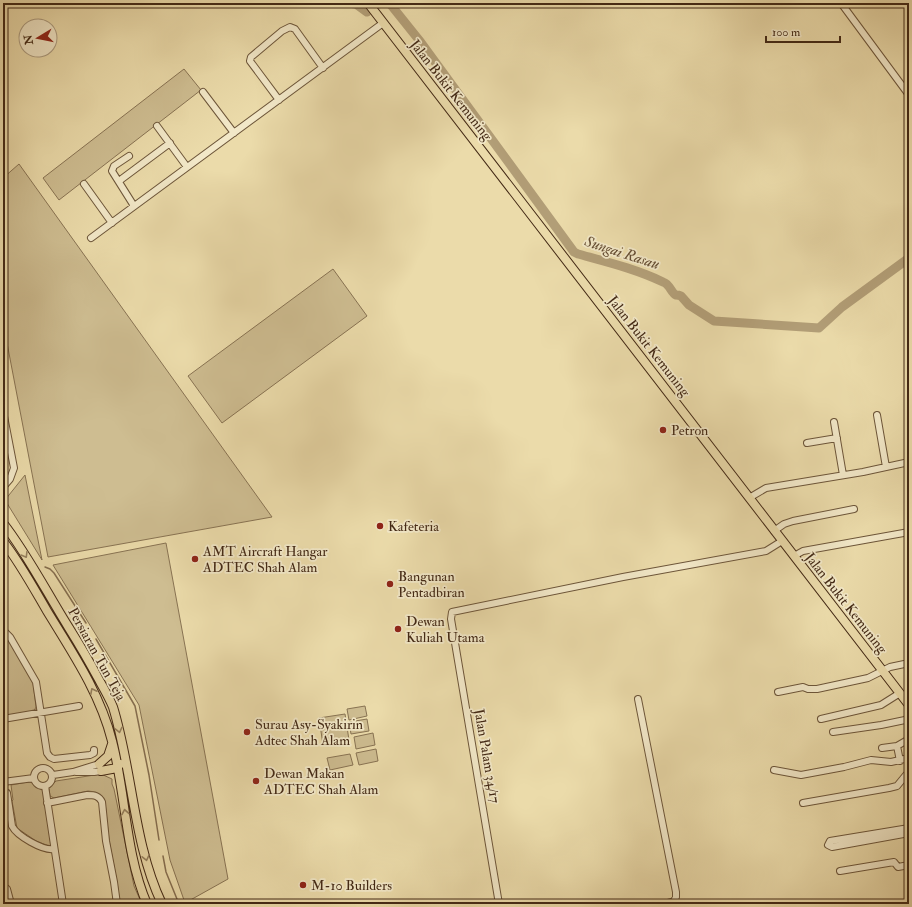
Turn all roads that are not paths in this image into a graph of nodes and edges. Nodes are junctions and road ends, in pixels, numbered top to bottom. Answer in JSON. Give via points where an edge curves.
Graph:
{"nodes":[{"id":1,"x":368,"y":3,"type":"edge"},
{"id":2,"x":841,"y":3,"type":"edge"},
{"id":3,"x":383,"y":23,"type":"junction"},
{"id":4,"x":323,"y":68,"type":"junction"},
{"id":5,"x":203,"y":92,"type":"dead end"},
{"id":6,"x":909,"y":95,"type":"edge"},
{"id":7,"x":279,"y":100,"type":"junction"},
{"id":8,"x":157,"y":126,"type":"dead end"},
{"id":9,"x":234,"y":133,"type":"junction"},
{"id":10,"x":170,"y":144,"type":"junction"},
{"id":11,"x":130,"y":156,"type":"dead end"},
{"id":12,"x":187,"y":167,"type":"junction"},
{"id":13,"x":119,"y":181,"type":"junction"},
{"id":14,"x":84,"y":184,"type":"dead end"},
{"id":15,"x":134,"y":206,"type":"junction"},
{"id":16,"x":112,"y":223,"type":"junction"},
{"id":17,"x":91,"y":238,"type":"dead end"},
{"id":18,"x":3,"y":413,"type":"edge"},
{"id":19,"x":877,"y":415,"type":"dead end"},
{"id":20,"x":834,"y":422,"type":"dead end"},
{"id":21,"x":837,"y":438,"type":"junction"},
{"id":22,"x":807,"y":443,"type":"dead end"},
{"id":23,"x":909,"y":462,"type":"edge"},
{"id":24,"x":886,"y":467,"type":"junction"},
{"id":25,"x":843,"y":475,"type":"junction"},
{"id":26,"x":3,"y":487,"type":"edge"},
{"id":27,"x":749,"y":498,"type":"junction"},
{"id":28,"x":854,"y":509,"type":"dead end"},
{"id":29,"x":3,"y":522,"type":"edge"},
{"id":30,"x":774,"y":531,"type":"junction"},
{"id":31,"x":909,"y":532,"type":"edge"},
{"id":32,"x":3,"y":541,"type":"edge"},
{"id":33,"x":782,"y":541,"type":"junction"},
{"id":34,"x":794,"y":556,"type":"junction"},
{"id":35,"x":3,"y":630,"type":"edge"},
{"id":36,"x":909,"y":663,"type":"edge"},
{"id":37,"x":882,"y":670,"type":"junction"},
{"id":38,"x":778,"y":692,"type":"dead end"},
{"id":39,"x":900,"y":693,"type":"junction"},
{"id":40,"x":638,"y":699,"type":"dead end"},
{"id":41,"x":79,"y":706,"type":"dead end"},
{"id":42,"x":909,"y":706,"type":"edge"},
{"id":43,"x":40,"y":712,"type":"junction"},
{"id":44,"x":909,"y":717,"type":"edge"},
{"id":45,"x":3,"y":719,"type":"edge"},
{"id":46,"x":821,"y":719,"type":"dead end"},
{"id":47,"x":833,"y":732,"type":"dead end"},
{"id":48,"x":909,"y":739,"type":"edge"},
{"id":49,"x":113,"y":742,"type":"junction"},
{"id":50,"x":897,"y":746,"type":"junction"},
{"id":51,"x":882,"y":748,"type":"dead end"},
{"id":52,"x":94,"y":750,"type":"dead end"},
{"id":53,"x":909,"y":758,"type":"edge"},
{"id":54,"x":900,"y":761,"type":"junction"},
{"id":55,"x":119,"y":764,"type":"junction"},
{"id":56,"x":100,"y":767,"type":"junction"},
{"id":57,"x":774,"y":770,"type":"dead end"},
{"id":58,"x":53,"y":775,"type":"junction"},
{"id":59,"x":909,"y":775,"type":"edge"},
{"id":60,"x":34,"y":778,"type":"junction"},
{"id":61,"x":3,"y":782,"type":"edge"},
{"id":62,"x":120,"y":785,"type":"junction"},
{"id":63,"x":44,"y":786,"type":"junction"},
{"id":64,"x":7,"y":793,"type":"dead end"},
{"id":65,"x":47,"y":803,"type":"junction"},
{"id":66,"x":803,"y":803,"type":"dead end"},
{"id":67,"x":909,"y":828,"type":"edge"},
{"id":68,"x":909,"y":833,"type":"edge"},
{"id":69,"x":54,"y":849,"type":"junction"},
{"id":70,"x":909,"y":865,"type":"edge"},
{"id":71,"x":840,"y":871,"type":"dead end"},
{"id":72,"x":3,"y":886,"type":"edge"},
{"id":73,"x":11,"y":904,"type":"edge"},
{"id":74,"x":63,"y":904,"type":"edge"},
{"id":75,"x":117,"y":904,"type":"edge"},
{"id":76,"x":147,"y":904,"type":"edge"},
{"id":77,"x":162,"y":904,"type":"edge"},
{"id":78,"x":500,"y":904,"type":"edge"},
{"id":79,"x":664,"y":904,"type":"edge"}],
"edges":[{"from":1,"to":3,"type":"main road","name":"Jalan Bukit Kemuning"},
{"from":2,"to":6,"type":"street"},
{"from":3,"to":4,"type":"street"},
{"from":3,"to":27,"type":"main road","name":"Jalan Bukit Kemuning"},
{"from":4,"to":7,"type":"street"},
{"from":4,"to":7,"type":"street","via":[[292,27],[287,27],[250,57],[250,61]]},
{"from":5,"to":9,"type":"street"},
{"from":7,"to":9,"type":"street"},
{"from":8,"to":10,"type":"street"},
{"from":9,"to":12,"type":"street"},
{"from":10,"to":12,"type":"street"},
{"from":10,"to":13,"type":"street"},
{"from":11,"to":13,"type":"street","via":[[112,168]]},
{"from":12,"to":15,"type":"street"},
{"from":13,"to":15,"type":"street"},
{"from":14,"to":16,"type":"street"},
{"from":15,"to":16,"type":"street"},
{"from":16,"to":17,"type":"street"},
{"from":18,"to":26,"type":"street","via":[[14,468],[10,479]]},
{"from":19,"to":24,"type":"street"},
{"from":20,"to":21,"type":"street"},
{"from":21,"to":22,"type":"street"},
{"from":21,"to":25,"type":"street"},
{"from":23,"to":24,"type":"street"},
{"from":24,"to":25,"type":"street"},
{"from":25,"to":27,"type":"street","via":[[766,488]]},
{"from":27,"to":30,"type":"main road","name":"Jalan Bukit Kemuning"},
{"from":28,"to":30,"type":"street","via":[[793,521]]},
{"from":29,"to":55,"type":"main road","name":"Persiaran Tun Teja","one_way":true,"via":[[104,688],[116,717]]},
{"from":30,"to":33,"type":"main road","name":"Jalan Bukit Kemuning"},
{"from":31,"to":34,"type":"street","via":[[803,551]]},
{"from":49,"to":32,"type":"main road","name":"Persiaran Tun Teja","one_way":true,"via":[[92,689],[24,572]]},
{"from":33,"to":34,"type":"main road","name":"Jalan Bukit Kemuning"},
{"from":33,"to":78,"type":"street","name":"Jalan Palam 34/17","via":[[766,551],[452,612],[451,619]]},
{"from":34,"to":37,"type":"main road","name":"Jalan Bukit Kemuning"},
{"from":35,"to":43,"type":"street","via":[[10,637],[36,682]]},
{"from":36,"to":37,"type":"street"},
{"from":37,"to":38,"type":"street","via":[[868,678],[808,690],[803,687]]},
{"from":37,"to":39,"type":"main road","name":"Jalan Bukit Kemuning"},
{"from":39,"to":42,"type":"main road","name":"Jalan Bukit Kemuning"},
{"from":39,"to":46,"type":"street","via":[[881,705]]},
{"from":40,"to":79,"type":"street","via":[[676,892],[674,901]]},
{"from":41,"to":43,"type":"street"},
{"from":43,"to":45,"type":"street"},
{"from":43,"to":52,"type":"street","via":[[50,757],[54,759],[90,755]]},
{"from":44,"to":47,"type":"street","via":[[881,725]]},
{"from":48,"to":50,"type":"street"},
{"from":49,"to":55,"type":"main road","name":"Persiaran Tun Teja"},
{"from":49,"to":56,"type":"main road","via":[[108,756]]},
{"from":50,"to":51,"type":"street"},
{"from":50,"to":54,"type":"street"},
{"from":53,"to":54,"type":"street"},
{"from":54,"to":57,"type":"street","via":[[871,760],[801,775]]},
{"from":55,"to":56,"type":"main road"},
{"from":55,"to":62,"type":"main road","name":"Persiaran Tun Teja"},
{"from":55,"to":77,"type":"main road","name":"Persiaran Tun Teja","one_way":true,"via":[[152,881]]},
{"from":56,"to":58,"type":"street"},
{"from":56,"to":62,"type":"main road","via":[[112,775]]},
{"from":58,"to":60,"type":"street","via":[[43,767],[36,771]]},
{"from":58,"to":63,"type":"street","via":[[51,782]]},
{"from":59,"to":66,"type":"street","via":[[906,775],[897,786]]},
{"from":60,"to":61,"type":"street"},
{"from":60,"to":63,"type":"street","via":[[37,784]]},
{"from":76,"to":62,"type":"main road","name":"Persiaran Tun Teja","one_way":true,"via":[[136,870]]},
{"from":63,"to":65,"type":"street"},
{"from":64,"to":69,"type":"street","via":[[14,830],[44,848]]},
{"from":65,"to":69,"type":"street"},
{"from":65,"to":75,"type":"street","via":[[88,795],[100,798]]},
{"from":67,"to":68,"type":"street","via":[[861,839]]},
{"from":69,"to":74,"type":"street"},
{"from":70,"to":71,"type":"street","via":[[898,867],[894,862]]},
{"from":72,"to":73,"type":"street","via":[[8,889]]}]}
